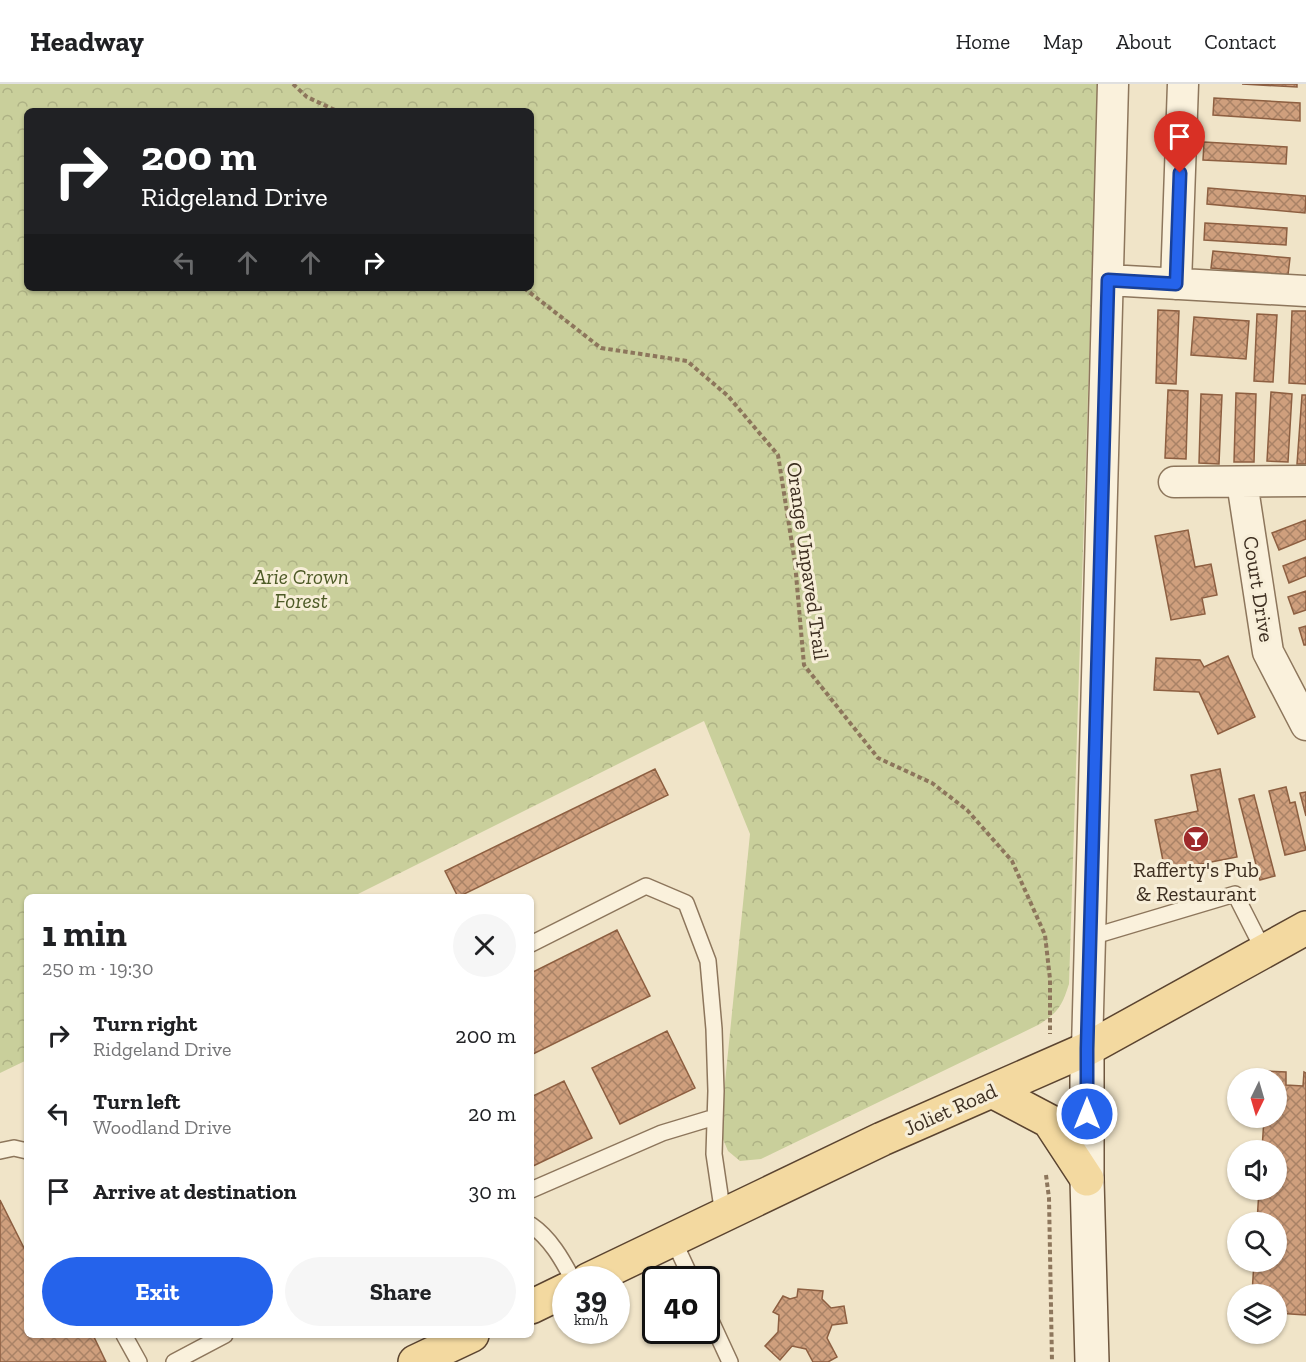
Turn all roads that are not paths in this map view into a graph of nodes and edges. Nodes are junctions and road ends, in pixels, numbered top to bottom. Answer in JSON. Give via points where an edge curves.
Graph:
{"nodes":[{"id":1,"x":1113,"y":84,"type":"edge"},
{"id":2,"x":1183,"y":84,"type":"edge"},
{"id":3,"x":1108,"y":280,"type":"junction"},
{"id":4,"x":1176,"y":284,"type":"junction"},
{"id":5,"x":1306,"y":291,"type":"edge"},
{"id":6,"x":1174,"y":482,"type":"dead end"},
{"id":7,"x":1242,"y":482,"type":"junction"},
{"id":8,"x":1306,"y":482,"type":"edge"},
{"id":9,"x":1306,"y":724,"type":"edge"},
{"id":10,"x":1306,"y":928,"type":"edge"},
{"id":11,"x":1091,"y":937,"type":"junction"},
{"id":12,"x":534,"y":942,"type":"edge"},
{"id":13,"x":1264,"y":951,"type":"junction"},
{"id":14,"x":1087,"y":1049,"type":"junction"},
{"id":15,"x":992,"y":1091,"type":"junction"},
{"id":16,"x":715,"y":1120,"type":"junction"},
{"id":17,"x":24,"y":1150,"type":"edge"},
{"id":18,"x":0,"y":1151,"type":"edge"},
{"id":19,"x":1087,"y":1179,"type":"junction"},
{"id":20,"x":534,"y":1189,"type":"edge"},
{"id":21,"x":723,"y":1215,"type":"junction"},
{"id":22,"x":534,"y":1227,"type":"edge"},
{"id":23,"x":674,"y":1239,"type":"junction"},
{"id":24,"x":566,"y":1266,"type":"edge"},
{"id":25,"x":617,"y":1266,"type":"edge"},
{"id":26,"x":686,"y":1266,"type":"edge"},
{"id":27,"x":552,"y":1297,"type":"edge"},
{"id":28,"x":534,"y":1306,"type":"edge"},
{"id":29,"x":126,"y":1338,"type":"edge"},
{"id":30,"x":219,"y":1338,"type":"edge"},
{"id":31,"x":466,"y":1338,"type":"edge"},
{"id":32,"x":720,"y":1340,"type":"edge"},
{"id":33,"x":139,"y":1362,"type":"edge"},
{"id":34,"x":174,"y":1362,"type":"edge"},
{"id":35,"x":415,"y":1362,"type":"edge"},
{"id":36,"x":730,"y":1362,"type":"edge"},
{"id":37,"x":1092,"y":1362,"type":"edge"}],
"edges":[{"from":1,"to":3,"type":"street"},
{"from":2,"to":4,"type":"street"},
{"from":3,"to":4,"type":"street"},
{"from":3,"to":11,"type":"street"},
{"from":4,"to":5,"type":"street"},
{"from":6,"to":7,"type":"street"},
{"from":7,"to":8,"type":"street"},
{"from":7,"to":9,"type":"street","name":"Court Drive","via":[[1269,652]]},
{"from":10,"to":13,"type":"main road","name":"Joliet Road"},
{"from":11,"to":13,"type":"lane","via":[[1235,894]]},
{"from":11,"to":14,"type":"street"},
{"from":12,"to":16,"type":"lane","via":[[646,886],[686,903],[708,961],[714,1029]]},
{"from":13,"to":14,"type":"main road","name":"Joliet Road"},
{"from":14,"to":15,"type":"main road","name":"Joliet Road"},
{"from":14,"to":19,"type":"street"},
{"from":15,"to":19,"type":"main road","via":[[1049,1121]]},
{"from":15,"to":21,"type":"main road","name":"Joliet Road"},
{"from":16,"to":20,"type":"lane","via":[[662,1133]]},
{"from":16,"to":21,"type":"lane","via":[[714,1154]]},
{"from":17,"to":18,"type":"lane"},
{"from":19,"to":37,"type":"street"},
{"from":21,"to":23,"type":"main road","name":"Joliet Road"},
{"from":22,"to":24,"type":"lane"},
{"from":23,"to":25,"type":"main road","name":"Joliet Road"},
{"from":23,"to":26,"type":"lane"},
{"from":27,"to":28,"type":"main road"},
{"from":29,"to":33,"type":"lane"},
{"from":30,"to":34,"type":"lane"},
{"from":31,"to":35,"type":"main road"},
{"from":32,"to":36,"type":"lane"}]}
